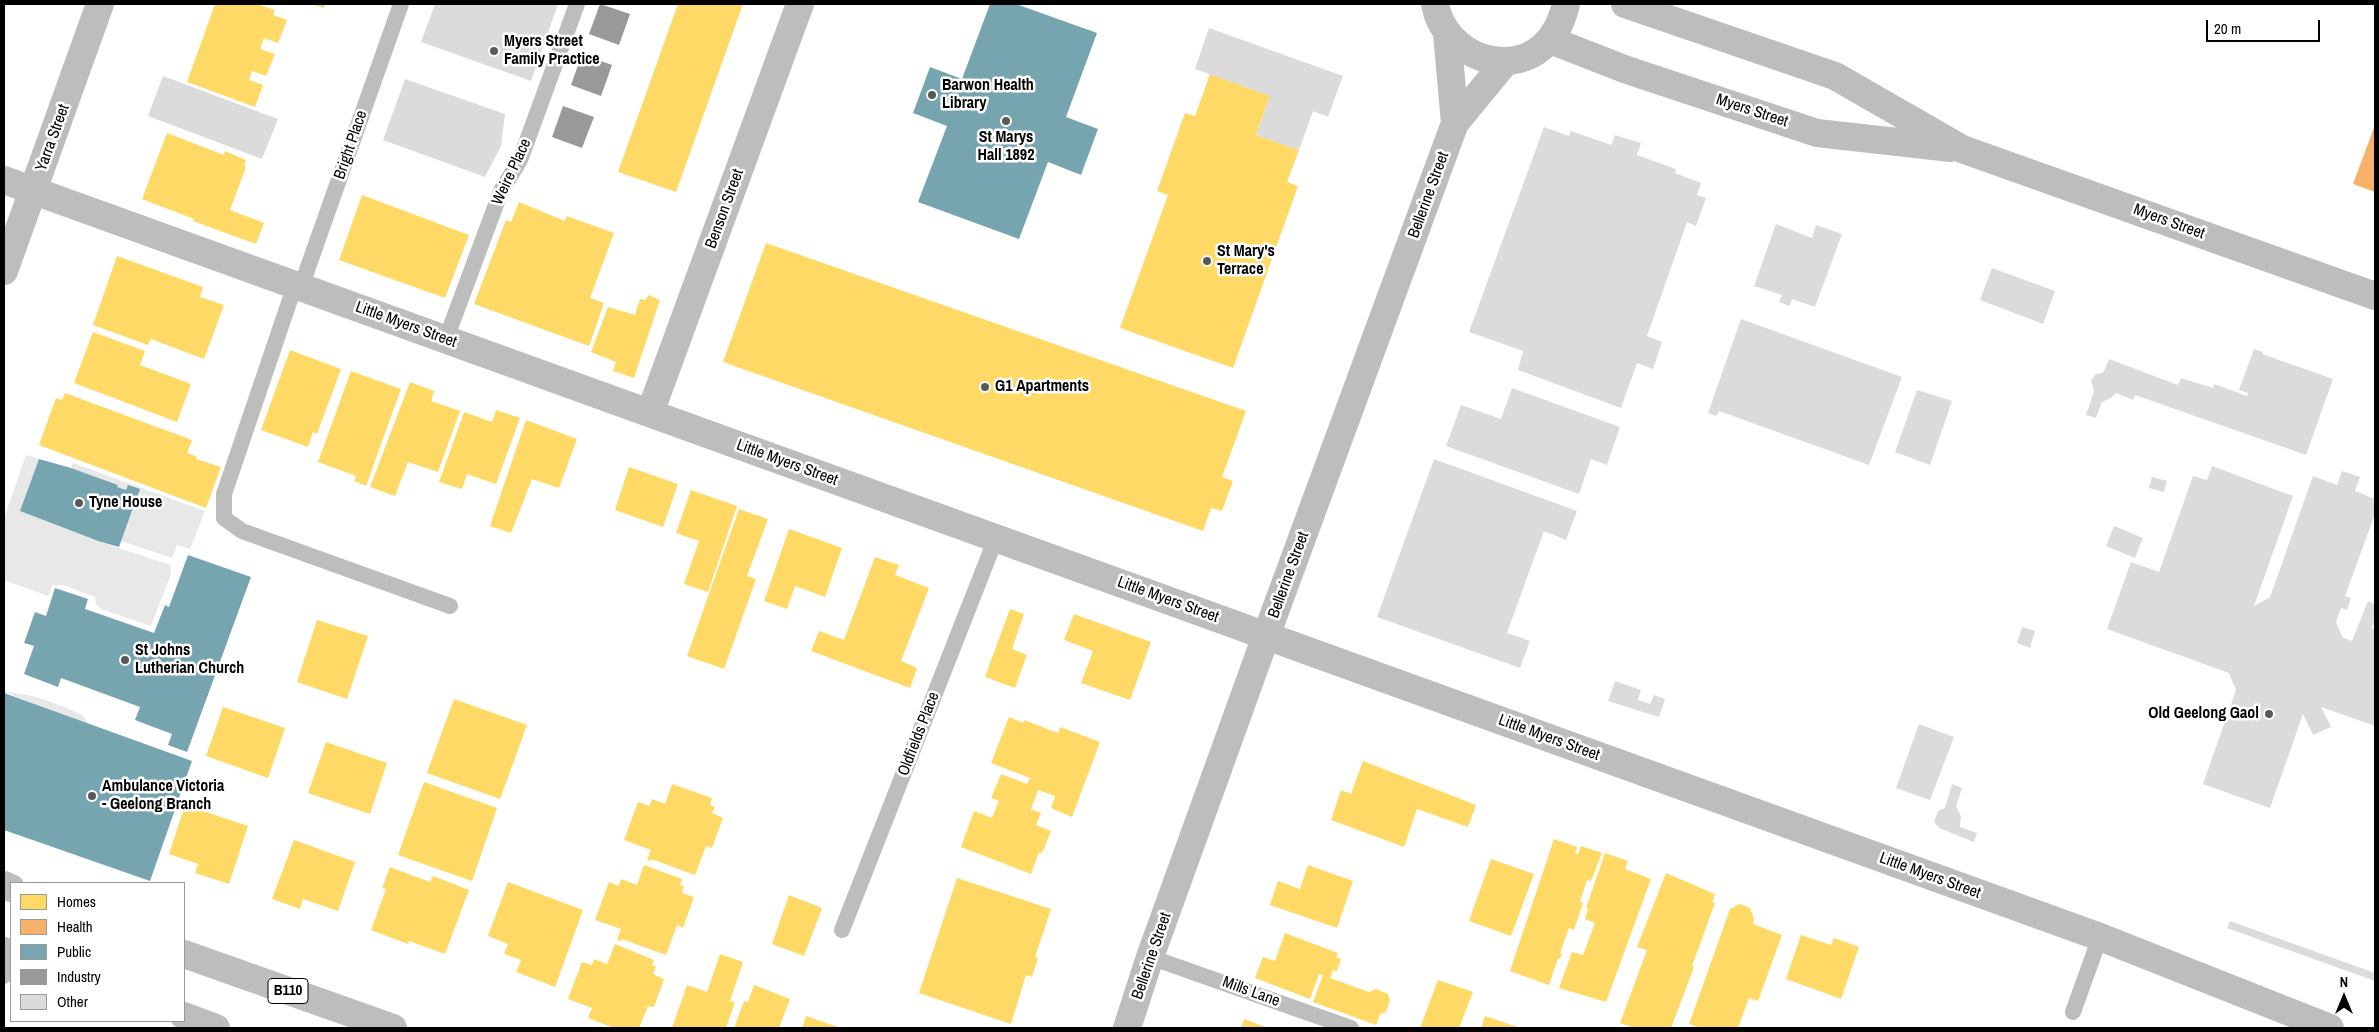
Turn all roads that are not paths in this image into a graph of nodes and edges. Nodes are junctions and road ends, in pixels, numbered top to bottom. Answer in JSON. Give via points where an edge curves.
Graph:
{"nodes":[{"id":1,"x":100,"y":4,"type":"edge"},
{"id":2,"x":401,"y":4,"type":"edge"},
{"id":3,"x":577,"y":4,"type":"edge"},
{"id":4,"x":800,"y":4,"type":"edge"},
{"id":5,"x":1433,"y":4,"type":"edge"},
{"id":6,"x":1566,"y":4,"type":"edge"},
{"id":7,"x":1625,"y":4,"type":"edge"},
{"id":8,"x":1447,"y":34,"type":"junction"},
{"id":9,"x":1550,"y":40,"type":"junction"},
{"id":10,"x":1506,"y":61,"type":"junction"},
{"id":11,"x":1455,"y":123,"type":"junction"},
{"id":12,"x":1962,"y":149,"type":"junction"},
{"id":13,"x":4,"y":180,"type":"edge"},
{"id":14,"x":34,"y":190,"type":"junction"},
{"id":15,"x":4,"y":271,"type":"edge"},
{"id":16,"x":298,"y":286,"type":"junction"},
{"id":17,"x":2375,"y":296,"type":"edge"},
{"id":18,"x":446,"y":339,"type":"junction"},
{"id":19,"x":650,"y":413,"type":"junction"},
{"id":20,"x":996,"y":538,"type":"junction"},
{"id":21,"x":450,"y":606,"type":"dead end"},
{"id":22,"x":1266,"y":636,"type":"junction"},
{"id":23,"x":842,"y":930,"type":"dead end"},
{"id":24,"x":2100,"y":937,"type":"junction"},
{"id":25,"x":185,"y":954,"type":"edge"},
{"id":26,"x":1150,"y":956,"type":"junction"},
{"id":27,"x":10,"y":957,"type":"edge"},
{"id":28,"x":4,"y":976,"type":"edge"},
{"id":29,"x":2073,"y":1012,"type":"dead end"},
{"id":30,"x":186,"y":1021,"type":"edge"},
{"id":31,"x":216,"y":1028,"type":"edge"},
{"id":32,"x":393,"y":1028,"type":"edge"},
{"id":33,"x":1127,"y":1028,"type":"edge"},
{"id":34,"x":1351,"y":1028,"type":"edge"},
{"id":35,"x":2330,"y":1028,"type":"edge"}],
"edges":[{"from":1,"to":14,"type":"main road","name":"Yarra Street"},
{"from":2,"to":16,"type":"lane","name":"Bright Place"},
{"from":3,"to":18,"type":"lane","name":"Weire Place","via":[[520,160],[501,191]]},
{"from":4,"to":19,"type":"main road","name":"Benson Street"},
{"from":5,"to":8,"type":"main road"},
{"from":6,"to":9,"type":"main road","via":[[1562,22]]},
{"from":7,"to":12,"type":"main road","name":"Myers Street","via":[[1835,76]]},
{"from":8,"to":10,"type":"main road","via":[[1463,50],[1484,58]]},
{"from":8,"to":11,"type":"main road","name":"Bellerine Street"},
{"from":9,"to":10,"type":"main road","via":[[1537,50]]},
{"from":9,"to":12,"type":"main road","name":"Myers Street","via":[[1627,70],[1817,133]]},
{"from":10,"to":11,"type":"main road","name":"Bellerine Street"},
{"from":11,"to":22,"type":"main road","name":"Bellerine Street"},
{"from":12,"to":17,"type":"main road","name":"Myers Street"},
{"from":13,"to":14,"type":"main road","name":"Little Myers Street"},
{"from":14,"to":15,"type":"main road","name":"Yarra Street"},
{"from":14,"to":16,"type":"main road","name":"Little Myers Street"},
{"from":16,"to":18,"type":"main road","name":"Little Myers Street"},
{"from":16,"to":21,"type":"lane","name":"Bright Place","via":[[224,494],[224,518],[242,531]]},
{"from":18,"to":19,"type":"main road","name":"Little Myers Street"},
{"from":19,"to":20,"type":"main road","name":"Little Myers Street"},
{"from":20,"to":22,"type":"main road","name":"Little Myers Street"},
{"from":20,"to":23,"type":"lane","name":"Oldfields Place"},
{"from":22,"to":24,"type":"main road","name":"Little Myers Street"},
{"from":22,"to":26,"type":"main road","name":"Bellerine Street"},
{"from":24,"to":29,"type":"lane"},
{"from":24,"to":35,"type":"main road","name":"Little Myers Street"},
{"from":25,"to":32,"type":"main road","number":"B110"},
{"from":26,"to":33,"type":"main road","name":"Bellerine Street"},
{"from":26,"to":34,"type":"lane","name":"Mills Lane"},
{"from":27,"to":28,"type":"lane"},
{"from":30,"to":31,"type":"main road"}]}
